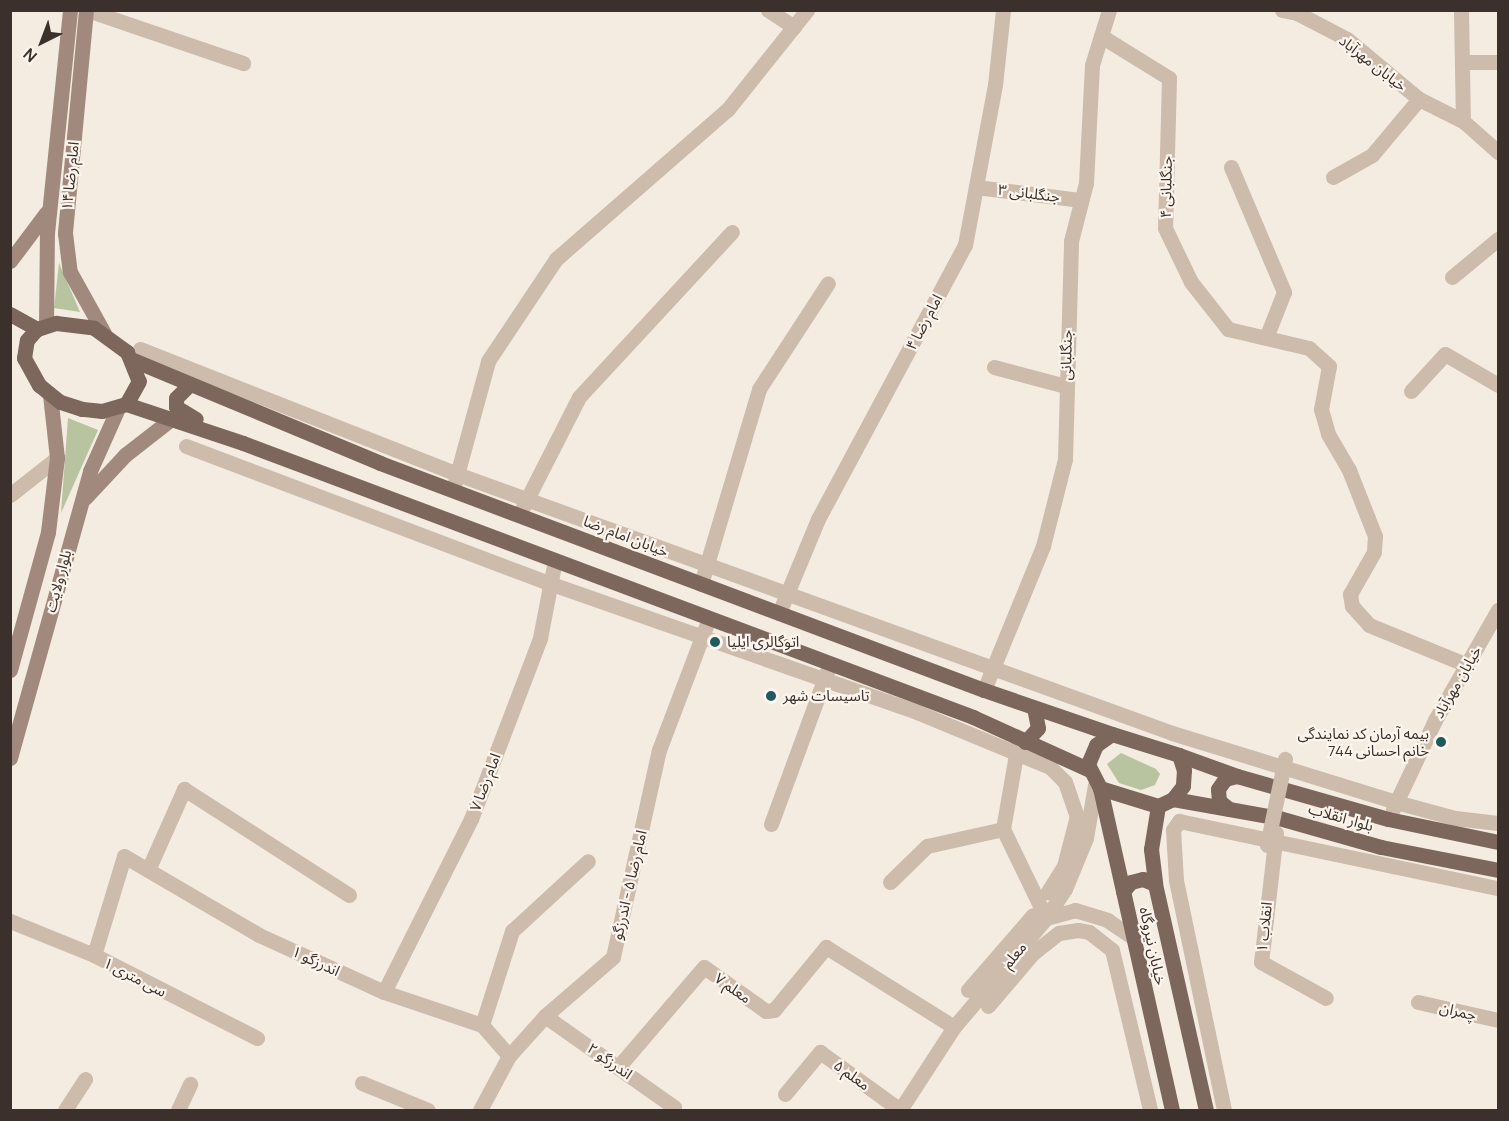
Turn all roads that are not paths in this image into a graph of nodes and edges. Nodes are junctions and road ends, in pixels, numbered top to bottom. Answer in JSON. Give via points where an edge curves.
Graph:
{"nodes":[{"id":1,"x":70,"y":10,"type":"edge"},
{"id":2,"x":87,"y":10,"type":"edge"},
{"id":3,"x":768,"y":10,"type":"edge"},
{"id":4,"x":807,"y":10,"type":"edge"},
{"id":5,"x":1003,"y":10,"type":"edge"},
{"id":6,"x":1110,"y":10,"type":"edge"},
{"id":7,"x":1282,"y":10,"type":"edge"},
{"id":8,"x":1461,"y":10,"type":"edge"},
{"id":9,"x":794,"y":27,"type":"junction"},
{"id":10,"x":1101,"y":36,"type":"junction"},
{"id":11,"x":1462,"y":62,"type":"junction"},
{"id":12,"x":1498,"y":62,"type":"edge"},
{"id":13,"x":243,"y":63,"type":"dead end"},
{"id":14,"x":1419,"y":99,"type":"junction"},
{"id":15,"x":1463,"y":121,"type":"junction"},
{"id":16,"x":1498,"y":152,"type":"edge"},
{"id":17,"x":1231,"y":167,"type":"dead end"},
{"id":18,"x":1333,"y":177,"type":"dead end"},
{"id":19,"x":976,"y":187,"type":"junction"},
{"id":20,"x":1081,"y":200,"type":"junction"},
{"id":21,"x":49,"y":208,"type":"junction"},
{"id":22,"x":732,"y":232,"type":"dead end"},
{"id":23,"x":1498,"y":239,"type":"edge"},
{"id":24,"x":10,"y":261,"type":"edge"},
{"id":25,"x":1452,"y":277,"type":"dead end"},
{"id":26,"x":828,"y":283,"type":"dead end"},
{"id":27,"x":10,"y":314,"type":"edge"},
{"id":28,"x":42,"y":327,"type":"junction"},
{"id":29,"x":104,"y":333,"type":"junction"},
{"id":30,"x":1266,"y":338,"type":"junction"},
{"id":31,"x":136,"y":355,"type":"junction"},
{"id":32,"x":10,"y":363,"type":"edge"},
{"id":33,"x":994,"y":367,"type":"dead end"},
{"id":34,"x":32,"y":376,"type":"junction"},
{"id":35,"x":189,"y":385,"type":"junction"},
{"id":36,"x":1498,"y":385,"type":"edge"},
{"id":37,"x":1066,"y":386,"type":"junction"},
{"id":38,"x":1412,"y":391,"type":"dead end"},
{"id":39,"x":50,"y":395,"type":"junction"},
{"id":40,"x":122,"y":406,"type":"junction"},
{"id":41,"x":171,"y":419,"type":"junction"},
{"id":42,"x":243,"y":443,"type":"junction"},
{"id":43,"x":186,"y":446,"type":"dead end"},
{"id":44,"x":57,"y":458,"type":"junction"},
{"id":45,"x":457,"y":474,"type":"junction"},
{"id":46,"x":452,"y":490,"type":"junction"},
{"id":47,"x":10,"y":495,"type":"edge"},
{"id":48,"x":527,"y":500,"type":"junction"},
{"id":49,"x":79,"y":506,"type":"junction"},
{"id":50,"x":519,"y":516,"type":"junction"},
{"id":51,"x":48,"y":532,"type":"junction"},
{"id":52,"x":69,"y":538,"type":"junction"},
{"id":53,"x":555,"y":560,"type":"junction"},
{"id":54,"x":706,"y":565,"type":"junction"},
{"id":55,"x":550,"y":584,"type":"junction"},
{"id":56,"x":701,"y":584,"type":"junction"},
{"id":57,"x":787,"y":594,"type":"junction"},
{"id":58,"x":1498,"y":610,"type":"edge"},
{"id":59,"x":779,"y":613,"type":"junction"},
{"id":60,"x":709,"y":617,"type":"junction"},
{"id":61,"x":702,"y":635,"type":"junction"},
{"id":62,"x":830,"y":664,"type":"junction"},
{"id":63,"x":1467,"y":665,"type":"junction"},
{"id":64,"x":993,"y":668,"type":"junction"},
{"id":65,"x":10,"y":670,"type":"edge"},
{"id":66,"x":825,"y":679,"type":"junction"},
{"id":67,"x":984,"y":690,"type":"junction"},
{"id":68,"x":1034,"y":708,"type":"junction"},
{"id":69,"x":1112,"y":734,"type":"junction"},
{"id":70,"x":1020,"y":745,"type":"junction"},
{"id":71,"x":1179,"y":755,"type":"junction"},
{"id":72,"x":10,"y":758,"type":"edge"},
{"id":73,"x":1285,"y":759,"type":"dead end"},
{"id":74,"x":1237,"y":776,"type":"junction"},
{"id":75,"x":1095,"y":781,"type":"junction"},
{"id":76,"x":1173,"y":799,"type":"junction"},
{"id":77,"x":1396,"y":802,"type":"junction"},
{"id":78,"x":1158,"y":806,"type":"junction"},
{"id":79,"x":1228,"y":809,"type":"junction"},
{"id":80,"x":1278,"y":818,"type":"junction"},
{"id":81,"x":1388,"y":819,"type":"junction"},
{"id":82,"x":1498,"y":823,"type":"edge"},
{"id":83,"x":771,"y":824,"type":"dead end"},
{"id":84,"x":1003,"y":829,"type":"junction"},
{"id":85,"x":1498,"y":842,"type":"edge"},
{"id":86,"x":1271,"y":843,"type":"junction"},
{"id":87,"x":588,"y":861,"type":"dead end"},
{"id":88,"x":148,"y":870,"type":"junction"},
{"id":89,"x":1498,"y":870,"type":"edge"},
{"id":90,"x":890,"y":882,"type":"dead end"},
{"id":91,"x":1155,"y":884,"type":"junction"},
{"id":92,"x":1498,"y":888,"type":"edge"},
{"id":93,"x":1123,"y":891,"type":"junction"},
{"id":94,"x":1048,"y":892,"type":"dead end"},
{"id":95,"x":349,"y":895,"type":"dead end"},
{"id":96,"x":1039,"y":916,"type":"junction"},
{"id":97,"x":10,"y":921,"type":"edge"},
{"id":98,"x":1132,"y":938,"type":"junction"},
{"id":99,"x":94,"y":955,"type":"junction"},
{"id":100,"x":968,"y":990,"type":"dead end"},
{"id":101,"x":384,"y":992,"type":"junction"},
{"id":102,"x":1326,"y":998,"type":"dead end"},
{"id":103,"x":1418,"y":1002,"type":"dead end"},
{"id":104,"x":988,"y":1006,"type":"dead end"},
{"id":105,"x":545,"y":1016,"type":"junction"},
{"id":106,"x":1498,"y":1020,"type":"edge"},
{"id":107,"x":482,"y":1025,"type":"junction"},
{"id":108,"x":954,"y":1027,"type":"junction"},
{"id":109,"x":257,"y":1038,"type":"dead end"},
{"id":110,"x":509,"y":1056,"type":"junction"},
{"id":111,"x":619,"y":1066,"type":"junction"},
{"id":112,"x":85,"y":1079,"type":"dead end"},
{"id":113,"x":362,"y":1083,"type":"dead end"},
{"id":114,"x":190,"y":1084,"type":"dead end"},
{"id":115,"x":785,"y":1094,"type":"dead end"},
{"id":116,"x":674,"y":1107,"type":"dead end"},
{"id":117,"x":65,"y":1110,"type":"edge"},
{"id":118,"x":178,"y":1110,"type":"edge"},
{"id":119,"x":428,"y":1110,"type":"edge"},
{"id":120,"x":480,"y":1110,"type":"edge"},
{"id":121,"x":900,"y":1110,"type":"edge"},
{"id":122,"x":1150,"y":1110,"type":"edge"},
{"id":123,"x":1172,"y":1110,"type":"edge"},
{"id":124,"x":1206,"y":1110,"type":"edge"},
{"id":125,"x":1224,"y":1110,"type":"edge"}],
"edges":[{"from":1,"to":21,"type":"main road","name":"امام رضا ۱۴"},
{"from":2,"to":13,"type":"street"},
{"from":2,"to":29,"type":"main road","name":"امام رضا ۱۴","via":[[64,234],[70,272]]},
{"from":3,"to":9,"type":"street"},
{"from":4,"to":9,"type":"street"},
{"from":5,"to":19,"type":"street","name":"امام رضا ۴","via":[[995,84]]},
{"from":6,"to":10,"type":"street","name":"جنگلبانی"},
{"from":7,"to":14,"type":"street","name":"خیابان مهرآباد","via":[[1297,13],[1347,39]]},
{"from":8,"to":11,"type":"street"},
{"from":9,"to":45,"type":"street","via":[[728,109],[556,259],[488,361]]},
{"from":10,"to":20,"type":"street","name":"جنگلبانی","via":[[1092,65],[1086,183]]},
{"from":10,"to":30,"type":"street","name":"جنگلبانی ۴","via":[[1169,78],[1165,228],[1191,282],[1228,329]]},
{"from":11,"to":12,"type":"street"},
{"from":11,"to":15,"type":"street"},
{"from":14,"to":15,"type":"street","name":"خیابان مهرآباد"},
{"from":14,"to":18,"type":"street","via":[[1372,155]]},
{"from":15,"to":16,"type":"street","name":"خیابان مهرآباد"},
{"from":17,"to":30,"type":"street","via":[[1284,292]]},
{"from":19,"to":20,"type":"street","name":"جنگلبانی ۳"},
{"from":19,"to":57,"type":"street","name":"امام رضا ۴","via":[[965,245],[818,519]]},
{"from":20,"to":37,"type":"street","name":"جنگلبانی","via":[[1071,241]]},
{"from":21,"to":24,"type":"main road"},
{"from":21,"to":28,"type":"main road","name":"امام رضا ۱۴"},
{"from":22,"to":48,"type":"street","via":[[579,397]]},
{"from":23,"to":25,"type":"street"},
{"from":26,"to":54,"type":"street","via":[[759,389]]},
{"from":27,"to":28,"type":"main road"},
{"from":28,"to":29,"type":"main road","via":[[75,323]]},
{"from":28,"to":34,"type":"main road","via":[[27,340],[24,351]]},
{"from":29,"to":31,"type":"main road"},
{"from":30,"to":63,"type":"street","name":"جنگلبانی ۴","via":[[1309,348],[1329,366],[1321,409],[1328,434],[1349,470],[1376,536],[1374,552],[1350,594],[1352,606],[1369,625]]},
{"from":31,"to":35,"type":"main road","name":"خیابان امام رضا"},
{"from":31,"to":40,"type":"main road","via":[[139,381]]},
{"from":31,"to":45,"type":"street"},
{"from":32,"to":34,"type":"main road"},
{"from":33,"to":37,"type":"street"},
{"from":34,"to":39,"type":"main road"},
{"from":35,"to":42,"type":"main road","via":[[177,398],[181,413]]},
{"from":35,"to":46,"type":"main road","name":"خیابان امام رضا"},
{"from":36,"to":38,"type":"street","via":[[1445,354]]},
{"from":37,"to":64,"type":"street","name":"جنگلبانی","via":[[1065,459],[1043,546]]},
{"from":39,"to":40,"type":"main road","via":[[82,409]]},
{"from":39,"to":44,"type":"main road","name":"بلوار ولایت"},
{"from":40,"to":41,"type":"main road"},
{"from":40,"to":49,"type":"main road","name":"بلوار ولایت"},
{"from":41,"to":42,"type":"main road"},
{"from":41,"to":49,"type":"main road","via":[[125,455]]},
{"from":42,"to":53,"type":"main road"},
{"from":43,"to":55,"type":"street"},
{"from":44,"to":47,"type":"street"},
{"from":44,"to":51,"type":"main road","name":"بلوار ولایت"},
{"from":45,"to":46,"type":"street"},
{"from":45,"to":48,"type":"street"},
{"from":46,"to":50,"type":"main road","name":"خیابان امام رضا"},
{"from":48,"to":50,"type":"street"},
{"from":48,"to":54,"type":"street"},
{"from":49,"to":52,"type":"main road","name":"بلوار ولایت"},
{"from":50,"to":56,"type":"main road","name":"خیابان امام رضا"},
{"from":51,"to":52,"type":"main road","via":[[58,526]]},
{"from":51,"to":65,"type":"main road","name":"بلوار ولایت"},
{"from":52,"to":72,"type":"main road","name":"بلوار ولایت"},
{"from":53,"to":55,"type":"street","name":"امام رضا ۷"},
{"from":53,"to":60,"type":"main road"},
{"from":54,"to":56,"type":"street"},
{"from":54,"to":57,"type":"street"},
{"from":55,"to":61,"type":"street"},
{"from":55,"to":101,"type":"street","name":"امام رضا ۷","via":[[540,638],[471,819]]},
{"from":56,"to":59,"type":"main road","name":"خیابان امام رضا"},
{"from":57,"to":59,"type":"street","name":"امام رضا ۴"},
{"from":57,"to":64,"type":"street"},
{"from":58,"to":63,"type":"street","name":"خیابان مهرآباد"},
{"from":59,"to":67,"type":"main road","name":"خیابان امام رضا"},
{"from":60,"to":61,"type":"street","name":"امام رضا ۵ - اندرزگو"},
{"from":60,"to":62,"type":"main road"},
{"from":61,"to":66,"type":"street"},
{"from":61,"to":105,"type":"street","name":"امام رضا ۵ - اندرزگو","via":[[660,750],[613,957]]},
{"from":62,"to":66,"type":"street"},
{"from":62,"to":70,"type":"main road","via":[[974,717]]},
{"from":63,"to":77,"type":"street","name":"خیابان مهرآباد","via":[[1435,720]]},
{"from":64,"to":67,"type":"street","name":"جنگلبانی"},
{"from":64,"to":77,"type":"street","via":[[1172,733]]},
{"from":66,"to":70,"type":"street"},
{"from":66,"to":83,"type":"street"},
{"from":67,"to":68,"type":"main road","name":"خیابان امام رضا"},
{"from":68,"to":69,"type":"main road","name":"خیابان امام رضا"},
{"from":68,"to":70,"type":"main road","via":[[1038,728]]},
{"from":69,"to":71,"type":"main road","name":"خیابان امام رضا"},
{"from":69,"to":75,"type":"main road","via":[[1092,751]]},
{"from":70,"to":75,"type":"main road"},
{"from":70,"to":84,"type":"street"},
{"from":70,"to":94,"type":"street","via":[[1065,782],[1076,807],[1069,850]]},
{"from":71,"to":74,"type":"main road","name":"بلوار انقلاب"},
{"from":71,"to":76,"type":"main road","via":[[1184,778]]},
{"from":73,"to":86,"type":"street","bridge":true},
{"from":74,"to":79,"type":"main road","via":[[1225,779],[1218,789],[1220,801]]},
{"from":74,"to":81,"type":"main road","name":"بلوار انقلاب"},
{"from":75,"to":78,"type":"main road"},
{"from":75,"to":93,"type":"main road","name":"خیابان نیروگاه"},
{"from":75,"to":96,"type":"street","name":"معلم","via":[[1075,870]]},
{"from":76,"to":78,"type":"main road"},
{"from":76,"to":79,"type":"main road","name":"بلوار انقلاب"},
{"from":77,"to":81,"type":"street","name":"خیابان مهرآباد"},
{"from":77,"to":82,"type":"street","via":[[1455,818]]},
{"from":78,"to":91,"type":"main road","name":"خیابان نیروگاه","via":[[1151,844]]},
{"from":79,"to":80,"type":"main road","name":"بلوار انقلاب"},
{"from":80,"to":86,"type":"street","name":"انقلاب ۱"},
{"from":80,"to":89,"type":"main road","name":"بلوار انقلاب","via":[[1382,847]]},
{"from":81,"to":85,"type":"main road","name":"بلوار انقلاب"},
{"from":84,"to":90,"type":"street","via":[[927,846]]},
{"from":84,"to":96,"type":"street"},
{"from":86,"to":92,"type":"street"},
{"from":86,"to":102,"type":"street","name":"انقلاب ۱","via":[[1260,963]]},
{"from":86,"to":125,"type":"street","via":[[1184,819],[1173,830],[1176,880]]},
{"from":87,"to":107,"type":"street","via":[[512,931]]},
{"from":88,"to":95,"type":"street","via":[[184,789]]},
{"from":88,"to":99,"type":"street","name":"اندرزگو ۱","via":[[124,855]]},
{"from":88,"to":101,"type":"street","name":"اندرزگو ۱","via":[[259,934]]},
{"from":91,"to":93,"type":"main road","via":[[1143,879],[1131,882]]},
{"from":91,"to":124,"type":"main road","name":"خیابان نیروگاه"},
{"from":93,"to":98,"type":"main road","name":"خیابان نیروگاه"},
{"from":96,"to":98,"type":"street","via":[[1075,910],[1107,920]]},
{"from":96,"to":100,"type":"street"},
{"from":96,"to":108,"type":"street","name":"معلم"},
{"from":97,"to":99,"type":"street","name":"سی متری ۱"},
{"from":98,"to":123,"type":"main road","name":"خیابان نیروگاه"},
{"from":99,"to":109,"type":"street","name":"سی متری ۱"},
{"from":101,"to":107,"type":"street","name":"اندرزگو ۱"},
{"from":103,"to":106,"type":"street","name":"چمران"},
{"from":104,"to":122,"type":"street","via":[[1033,953],[1059,933],[1089,932],[1112,950]]},
{"from":105,"to":110,"type":"street","name":"امام رضا ۵ - اندرزگو"},
{"from":105,"to":111,"type":"street","name":"اندرزگو ۲"},
{"from":107,"to":110,"type":"street"},
{"from":108,"to":111,"type":"street","name":"معلم ۷","via":[[825,947],[774,1010],[766,1011],[704,967]]},
{"from":108,"to":121,"type":"street","name":"معلم"},
{"from":110,"to":120,"type":"street","name":"امام رضا ۵ - اندرزگو"},
{"from":111,"to":116,"type":"street","name":"اندرزگو ۲"},
{"from":112,"to":117,"type":"street"},
{"from":113,"to":119,"type":"street"},
{"from":114,"to":118,"type":"street"},
{"from":115,"to":121,"type":"street","name":"معلم ۵","via":[[820,1052]]}]}
